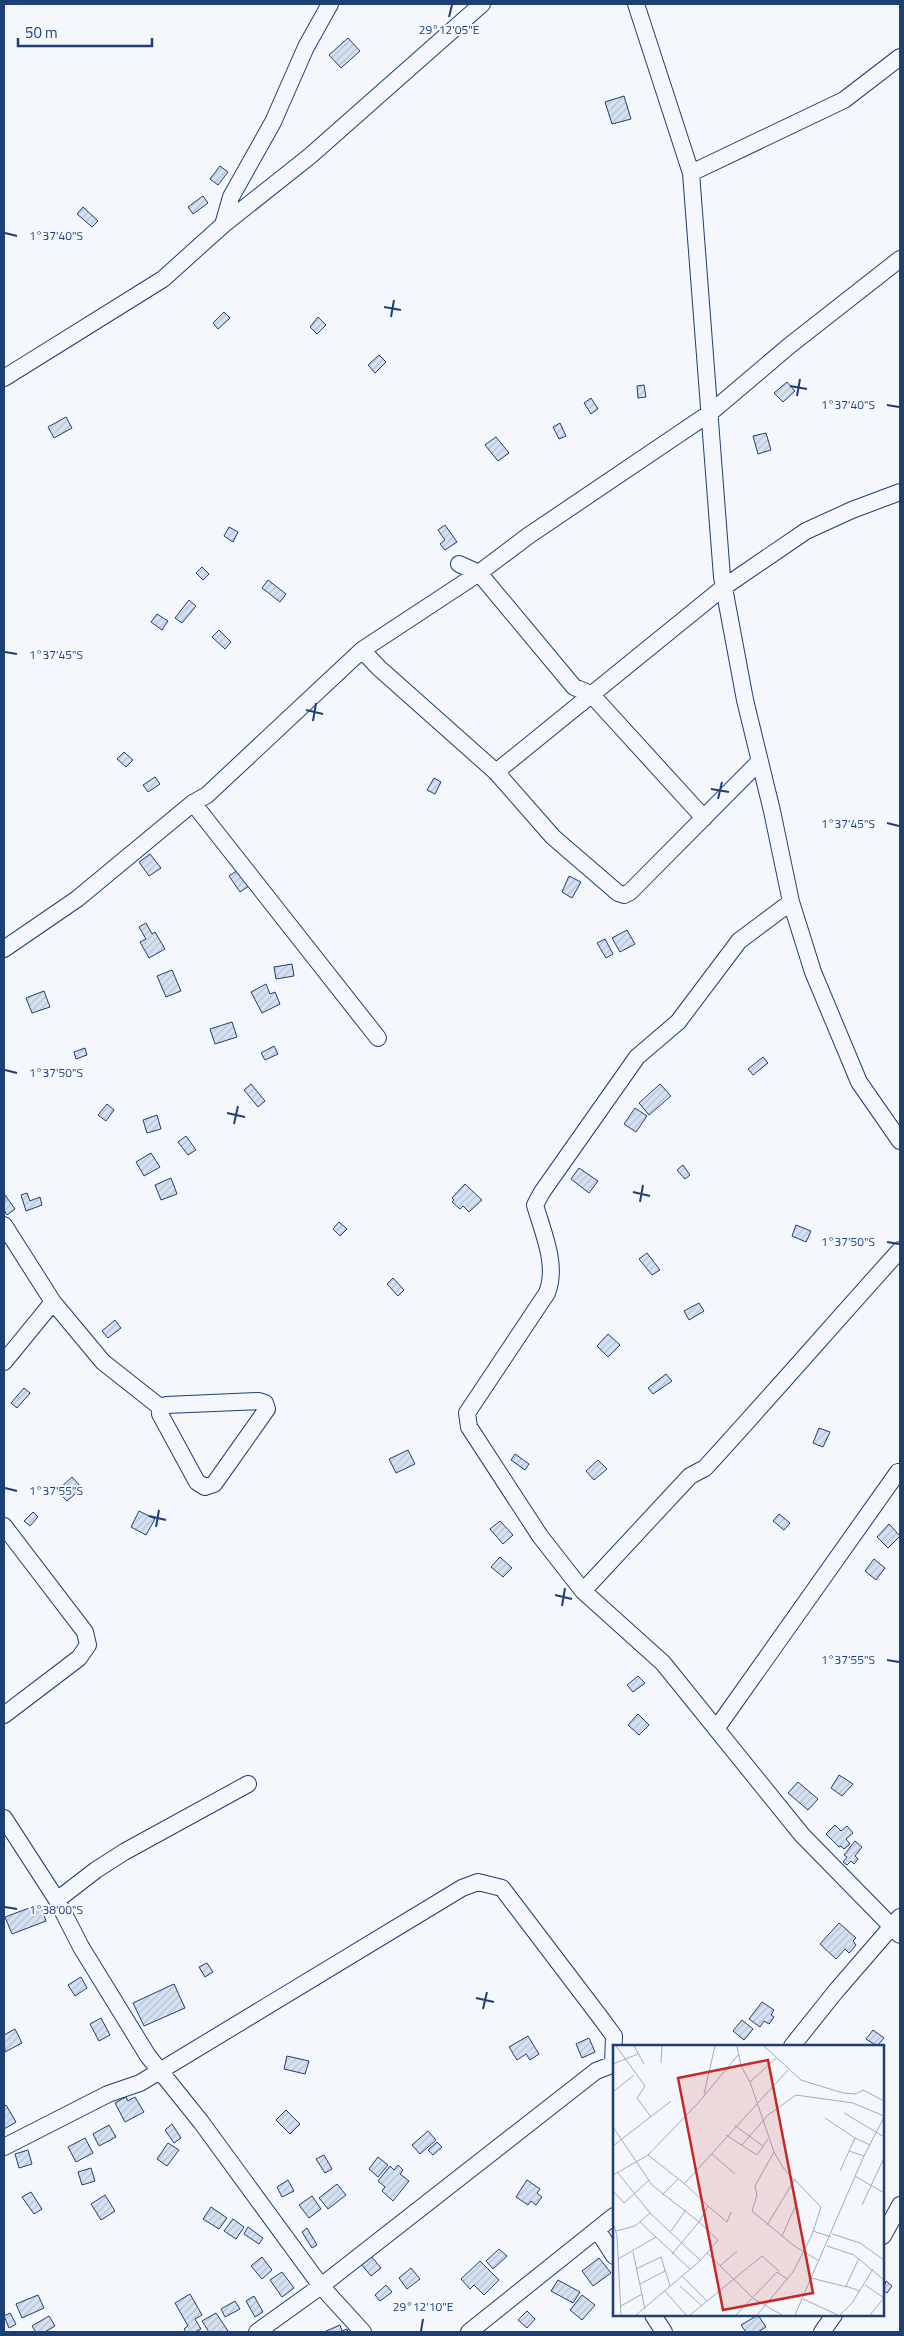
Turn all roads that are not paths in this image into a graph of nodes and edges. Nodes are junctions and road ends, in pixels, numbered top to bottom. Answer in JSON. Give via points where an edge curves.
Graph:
{"nodes":[{"id":1,"x":330,"y":4,"type":"edge"},
{"id":2,"x":482,"y":4,"type":"edge"},
{"id":3,"x":636,"y":4,"type":"edge"},
{"id":4,"x":900,"y":57,"type":"edge"},
{"id":5,"x":691,"y":173,"type":"junction"},
{"id":6,"x":223,"y":225,"type":"junction"},
{"id":7,"x":900,"y":259,"type":"edge"},
{"id":8,"x":4,"y":378,"type":"edge"},
{"id":9,"x":710,"y":413,"type":"junction"},
{"id":10,"x":900,"y":492,"type":"edge"},
{"id":11,"x":459,"y":564,"type":"dead end"},
{"id":12,"x":479,"y":573,"type":"junction"},
{"id":13,"x":724,"y":587,"type":"junction"},
{"id":14,"x":362,"y":650,"type":"junction"},
{"id":15,"x":591,"y":694,"type":"junction"},
{"id":16,"x":760,"y":761,"type":"junction"},
{"id":17,"x":496,"y":772,"type":"junction"},
{"id":18,"x":193,"y":803,"type":"junction"},
{"id":19,"x":704,"y":818,"type":"junction"},
{"id":20,"x":791,"y":902,"type":"junction"},
{"id":21,"x":4,"y":950,"type":"edge"},
{"id":22,"x":378,"y":1038,"type":"dead end"},
{"id":23,"x":900,"y":1141,"type":"edge"},
{"id":24,"x":4,"y":1224,"type":"edge"},
{"id":25,"x":900,"y":1250,"type":"edge"},
{"id":26,"x":53,"y":1302,"type":"junction"},
{"id":27,"x":4,"y":1362,"type":"edge"},
{"id":28,"x":160,"y":1407,"type":"junction"},
{"id":29,"x":898,"y":1472,"type":"dead end"},
{"id":30,"x":4,"y":1526,"type":"edge"},
{"id":31,"x":583,"y":1591,"type":"junction"},
{"id":32,"x":4,"y":1715,"type":"edge"},
{"id":33,"x":716,"y":1729,"type":"junction"},
{"id":34,"x":248,"y":1784,"type":"dead end"},
{"id":35,"x":4,"y":1818,"type":"edge"},
{"id":36,"x":57,"y":1900,"type":"junction"},
{"id":37,"x":897,"y":1927,"type":"edge"},
{"id":38,"x":614,"y":2045,"type":"edge"},
{"id":39,"x":793,"y":2045,"type":"edge"},
{"id":40,"x":613,"y":2064,"type":"edge"},
{"id":41,"x":160,"y":2071,"type":"junction"},
{"id":42,"x":4,"y":2147,"type":"edge"},
{"id":43,"x":900,"y":2205,"type":"edge"},
{"id":44,"x":613,"y":2217,"type":"edge"},
{"id":45,"x":598,"y":2231,"type":"junction"},
{"id":46,"x":884,"y":2234,"type":"edge"},
{"id":47,"x":613,"y":2254,"type":"edge"},
{"id":48,"x":321,"y":2286,"type":"junction"},
{"id":49,"x":654,"y":2316,"type":"edge"},
{"id":50,"x":833,"y":2316,"type":"edge"},
{"id":51,"x":257,"y":2332,"type":"edge"},
{"id":52,"x":362,"y":2332,"type":"edge"},
{"id":53,"x":469,"y":2332,"type":"edge"},
{"id":54,"x":664,"y":2332,"type":"edge"},
{"id":55,"x":822,"y":2332,"type":"edge"}],
"edges":[{"from":1,"to":6,"type":"street","via":[[306,47],[273,122],[230,197]]},
{"from":2,"to":6,"type":"street","via":[[310,156]]},
{"from":3,"to":5,"type":"street"},
{"from":4,"to":5,"type":"street","via":[[844,100]]},
{"from":5,"to":9,"type":"street"},
{"from":6,"to":8,"type":"street","via":[[163,279]]},
{"from":7,"to":9,"type":"street"},
{"from":9,"to":12,"type":"street","via":[[528,536]]},
{"from":9,"to":13,"type":"street"},
{"from":10,"to":13,"type":"street","via":[[806,531]]},
{"from":11,"to":12,"type":"street"},
{"from":12,"to":14,"type":"street"},
{"from":12,"to":15,"type":"street","via":[[574,687]]},
{"from":13,"to":15,"type":"street"},
{"from":13,"to":16,"type":"street"},
{"from":14,"to":17,"type":"street"},
{"from":14,"to":18,"type":"street","via":[[207,795]]},
{"from":15,"to":17,"type":"street"},
{"from":15,"to":19,"type":"street"},
{"from":16,"to":19,"type":"street"},
{"from":16,"to":20,"type":"street"},
{"from":17,"to":19,"type":"street","via":[[553,837],[624,895]]},
{"from":18,"to":21,"type":"street","via":[[77,899]]},
{"from":18,"to":22,"type":"street"},
{"from":20,"to":23,"type":"street","via":[[813,972],[859,1082]]},
{"from":20,"to":31,"type":"street","via":[[739,941],[678,1022],[637,1057],[542,1192],[535,1205],[552,1268],[551,1282],[547,1293],[467,1413],[469,1427],[540,1536]]},
{"from":24,"to":26,"type":"street"},
{"from":25,"to":31,"type":"street","via":[[705,1468],[690,1476]]},
{"from":26,"to":27,"type":"street"},
{"from":26,"to":28,"type":"street","via":[[103,1362]]},
{"from":28,"to":28,"type":"street","via":[[259,1401],[265,1403],[266,1409],[214,1484],[205,1487],[197,1482],[160,1414]]},
{"from":29,"to":33,"type":"street"},
{"from":30,"to":32,"type":"street","via":[[86,1632],[88,1645],[79,1658]]},
{"from":31,"to":33,"type":"street","via":[[663,1664]]},
{"from":33,"to":37,"type":"street","via":[[802,1835]]},
{"from":34,"to":36,"type":"street","via":[[117,1857]]},
{"from":35,"to":36,"type":"street"},
{"from":36,"to":41,"type":"street","via":[[81,1947]]},
{"from":37,"to":39,"type":"street","via":[[836,1991]]},
{"from":38,"to":41,"type":"street","via":[[614,2036],[502,1888],[478,1882],[462,1888]]},
{"from":40,"to":48,"type":"street","via":[[596,2071]]},
{"from":41,"to":42,"type":"street"},
{"from":41,"to":48,"type":"street"},
{"from":43,"to":46,"type":"street"},
{"from":44,"to":45,"type":"street"},
{"from":45,"to":47,"type":"street"},
{"from":45,"to":53,"type":"street"},
{"from":48,"to":51,"type":"street"},
{"from":48,"to":52,"type":"street"},
{"from":49,"to":54,"type":"street"},
{"from":50,"to":55,"type":"street"}]}
